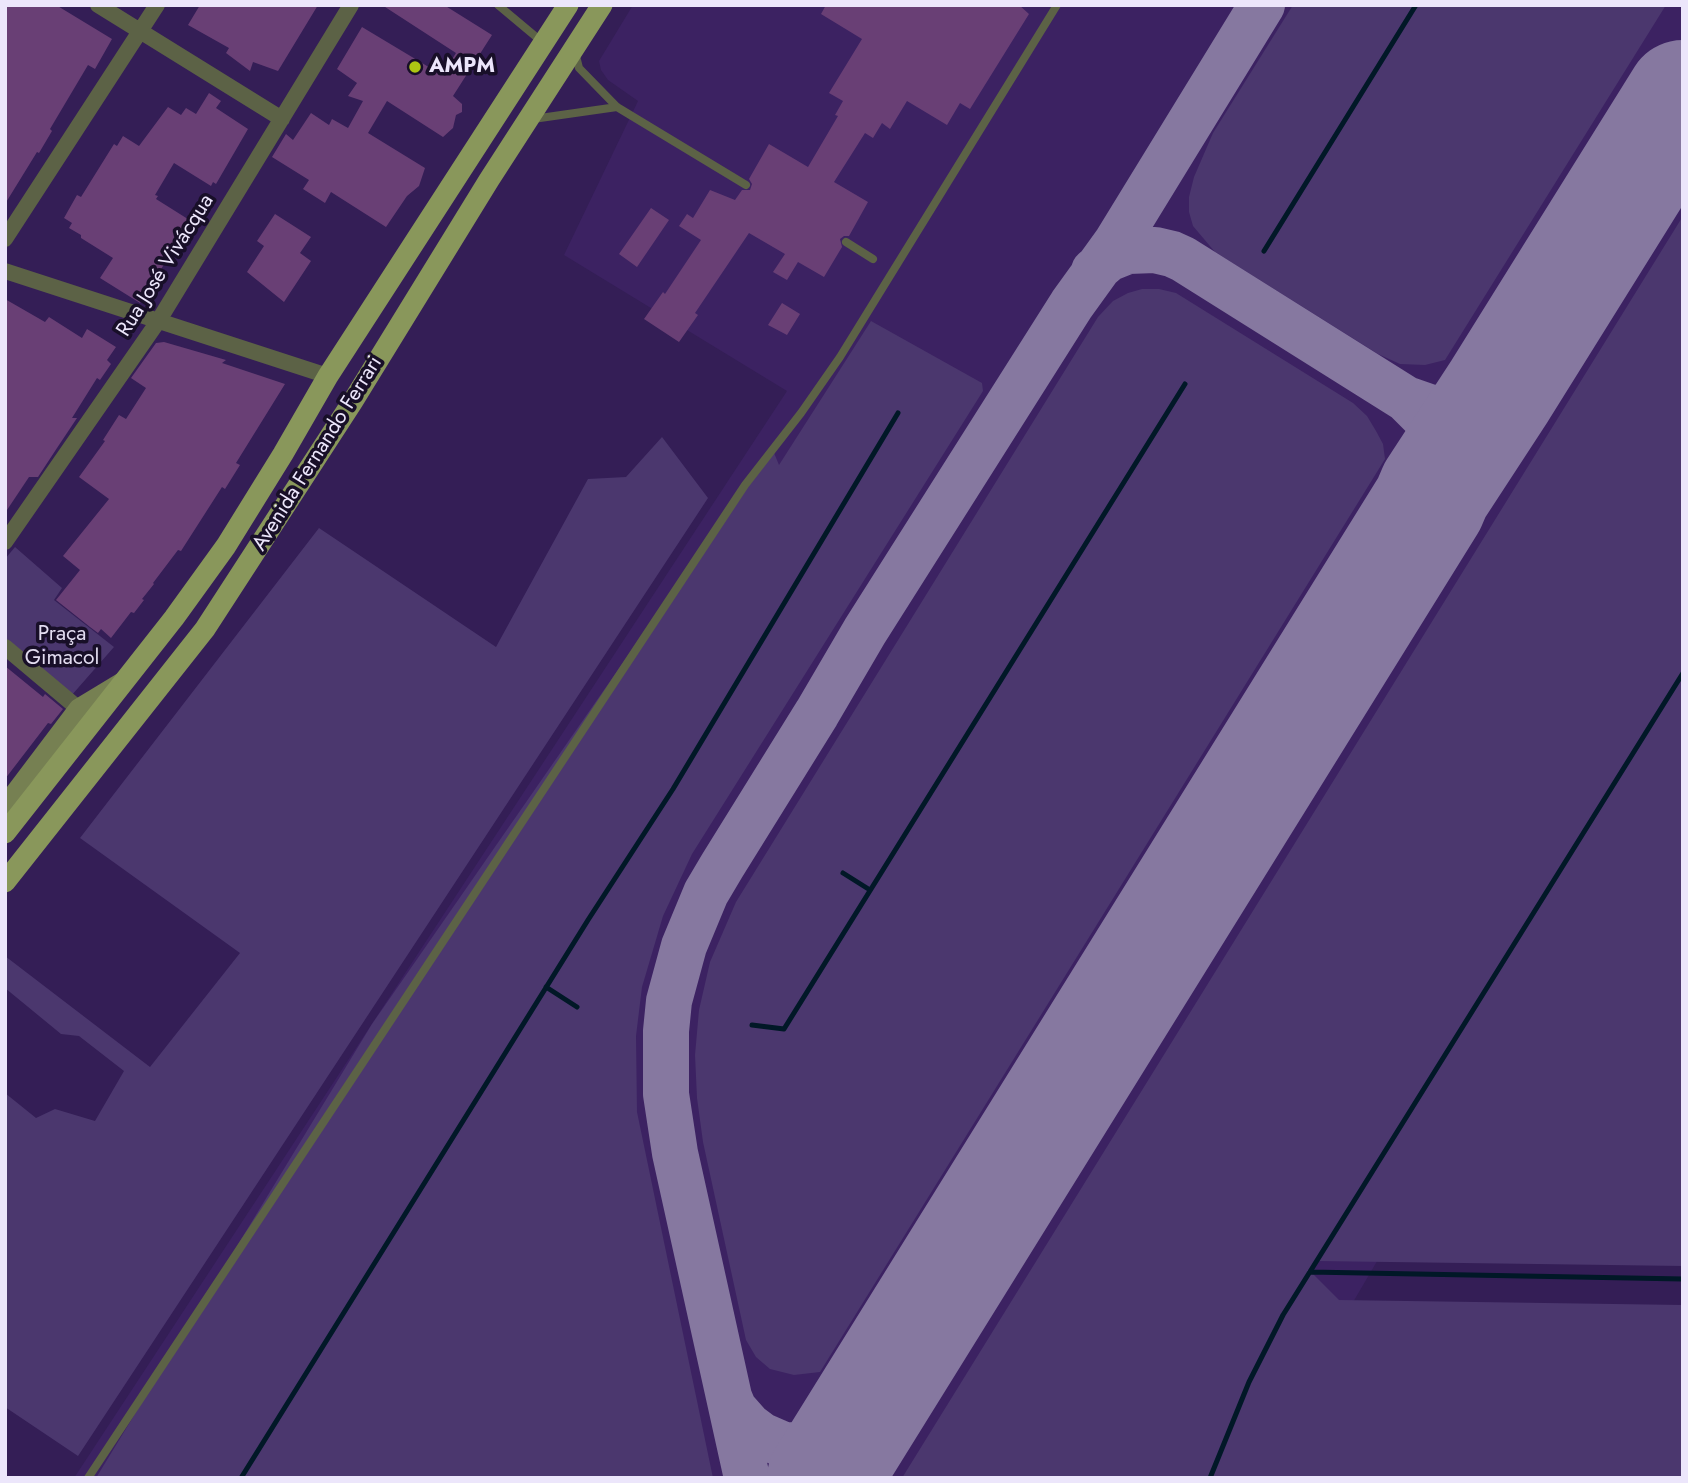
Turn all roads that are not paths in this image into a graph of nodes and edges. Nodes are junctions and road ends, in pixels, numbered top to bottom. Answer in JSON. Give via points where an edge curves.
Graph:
{"nodes":[{"id":1,"x":98,"y":5,"type":"edge"},
{"id":2,"x":157,"y":5,"type":"edge"},
{"id":3,"x":351,"y":5,"type":"edge"},
{"id":4,"x":498,"y":5,"type":"edge"},
{"id":5,"x":568,"y":5,"type":"edge"},
{"id":6,"x":582,"y":5,"type":"edge"},
{"id":7,"x":602,"y":5,"type":"edge"},
{"id":8,"x":1057,"y":5,"type":"edge"},
{"id":9,"x":141,"y":32,"type":"junction"},
{"id":10,"x":545,"y":44,"type":"junction"},
{"id":11,"x":574,"y":46,"type":"junction"},
{"id":12,"x":617,"y":107,"type":"junction"},
{"id":13,"x":282,"y":119,"type":"junction"},
{"id":14,"x":527,"y":120,"type":"junction"},
{"id":15,"x":746,"y":185,"type":"dead end"},
{"id":16,"x":5,"y":239,"type":"edge"},
{"id":17,"x":846,"y":242,"type":"dead end"},
{"id":18,"x":873,"y":259,"type":"dead end"},
{"id":19,"x":5,"y":271,"type":"edge"},
{"id":20,"x":159,"y":320,"type":"junction"},
{"id":21,"x":378,"y":360,"type":"junction"},
{"id":22,"x":328,"y":376,"type":"junction"},
{"id":23,"x":5,"y":542,"type":"edge"},
{"id":24,"x":6,"y":650,"type":"edge"},
{"id":25,"x":86,"y":715,"type":"junction"},
{"id":26,"x":5,"y":807,"type":"edge"},
{"id":27,"x":5,"y":833,"type":"edge"},
{"id":28,"x":5,"y":882,"type":"edge"},
{"id":29,"x":88,"y":1478,"type":"edge"}],
"edges":[{"from":1,"to":9,"type":"street"},
{"from":2,"to":9,"type":"street"},
{"from":3,"to":13,"type":"street","name":"Rua José Vivácqua"},
{"from":4,"to":10,"type":"lane"},
{"from":5,"to":10,"type":"main road","name":"Avenida Fernando Ferrari"},
{"from":6,"to":11,"type":"main road"},
{"from":7,"to":11,"type":"main road","name":"Avenida Fernando Ferrari"},
{"from":8,"to":29,"type":"lane","via":[[840,357],[729,508]]},
{"from":9,"to":13,"type":"street"},
{"from":9,"to":16,"type":"street"},
{"from":10,"to":22,"type":"main road","name":"Avenida Fernando Ferrari"},
{"from":11,"to":12,"type":"lane","via":[[579,68]]},
{"from":11,"to":14,"type":"main road","name":"Avenida Fernando Ferrari"},
{"from":12,"to":14,"type":"lane"},
{"from":12,"to":15,"type":"lane"},
{"from":13,"to":20,"type":"street","name":"Rua José Vivácqua"},
{"from":14,"to":21,"type":"main road","name":"Avenida Fernando Ferrari"},
{"from":17,"to":18,"type":"lane"},
{"from":19,"to":20,"type":"street"},
{"from":20,"to":22,"type":"street"},
{"from":20,"to":23,"type":"street","name":"Rua José Vivácqua"},
{"from":21,"to":22,"type":"main road"},
{"from":21,"to":28,"type":"main road","name":"Avenida Fernando Ferrari","via":[[205,629]]},
{"from":22,"to":25,"type":"main road","name":"Avenida Fernando Ferrari","via":[[226,546],[124,682]]},
{"from":24,"to":25,"type":"street"},
{"from":25,"to":26,"type":"street","name":"Avenida Fernando Ferrari"},
{"from":25,"to":27,"type":"main road","name":"Avenida Fernando Ferrari"}]}
